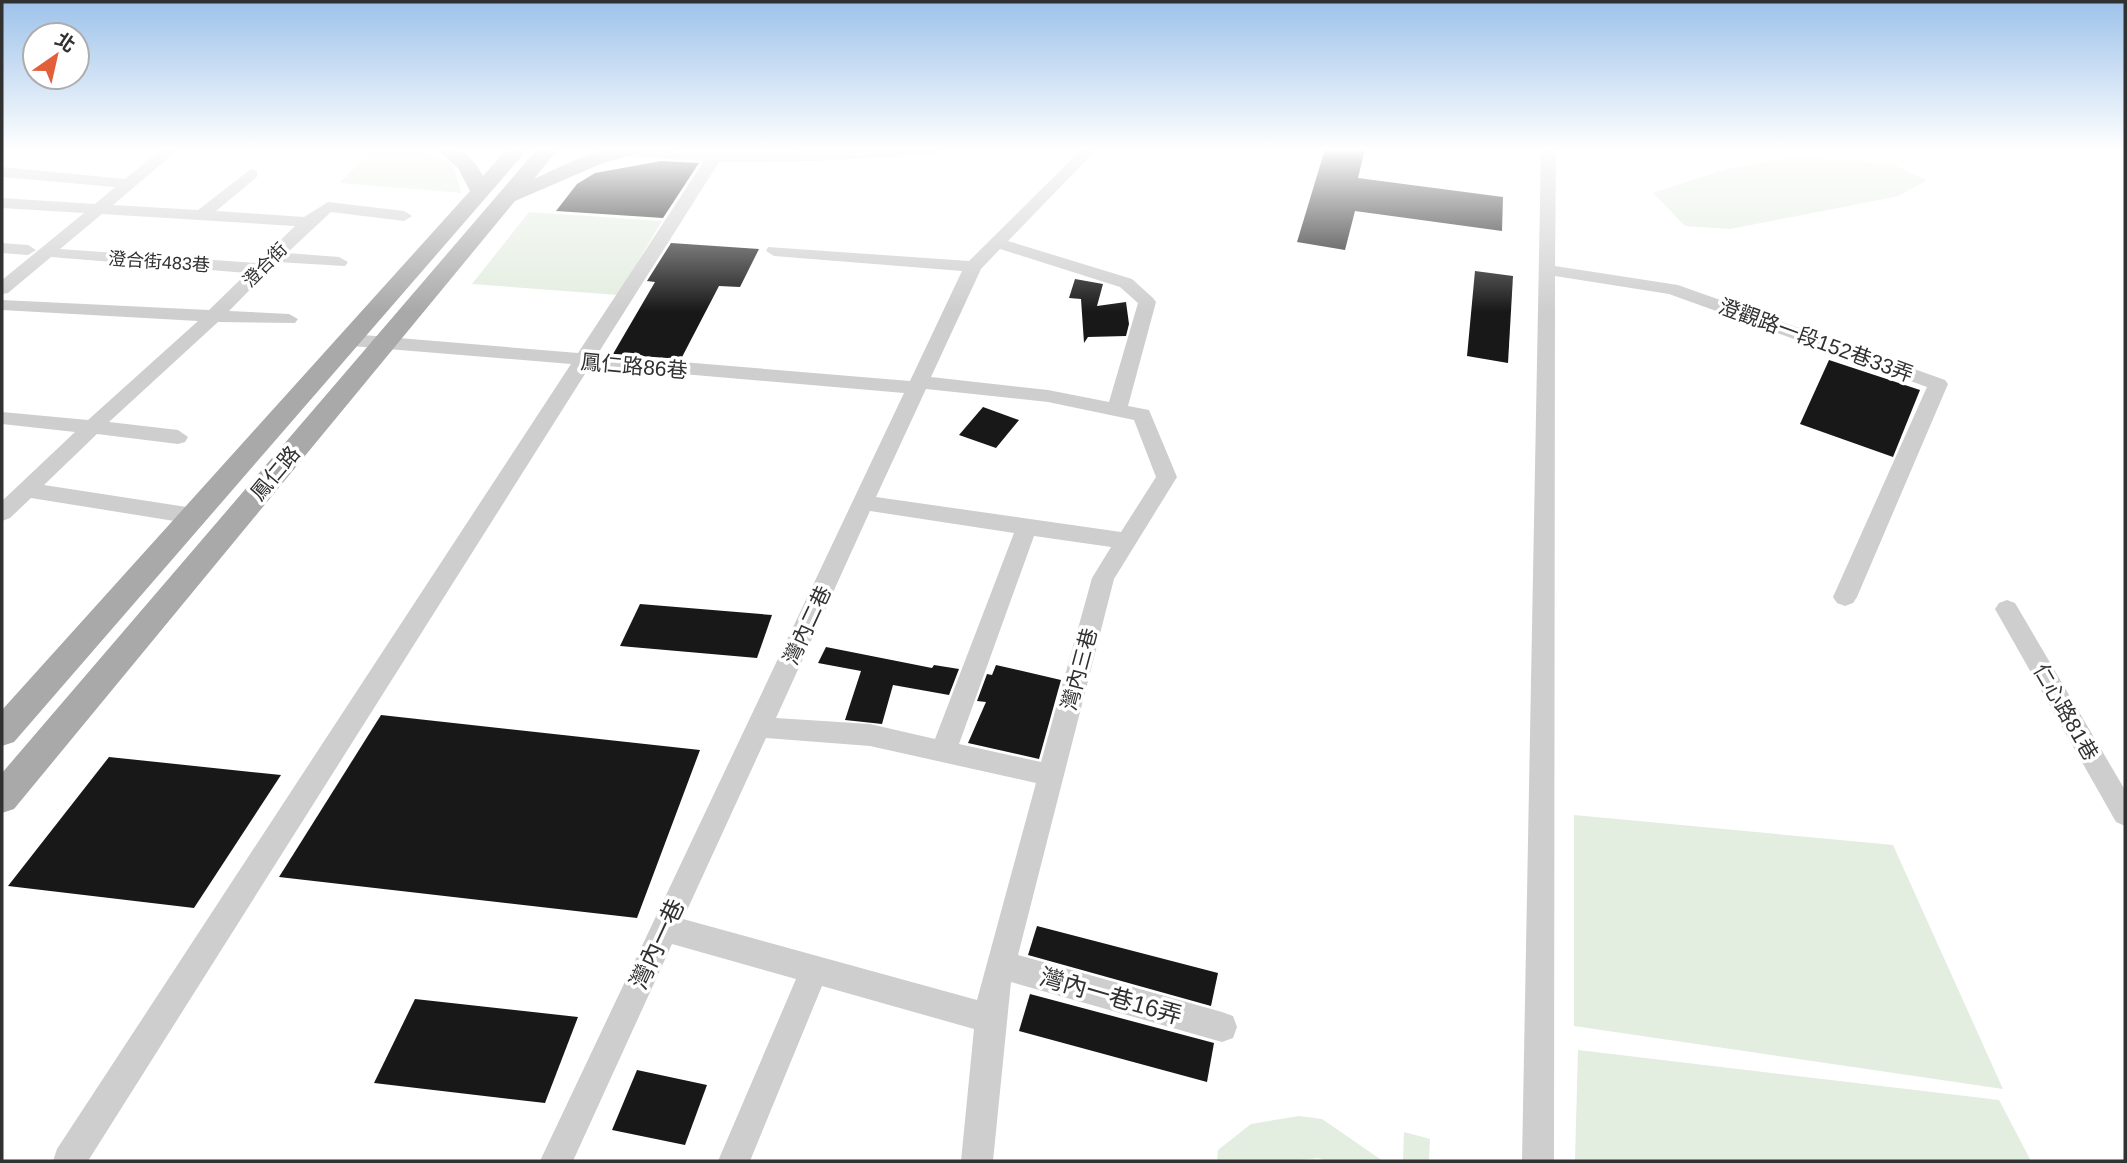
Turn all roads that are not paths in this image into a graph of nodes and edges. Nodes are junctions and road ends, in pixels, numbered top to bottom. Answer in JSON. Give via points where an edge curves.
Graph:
{"nodes":[{"id":1,"x":6,"y":203,"type":"edge"},
{"id":2,"x":105,"y":203,"type":"edge"},
{"id":3,"x":216,"y":203,"type":"edge"},
{"id":4,"x":485,"y":203,"type":"edge"},
{"id":5,"x":487,"y":203,"type":"edge"},
{"id":6,"x":684,"y":203,"type":"edge"},
{"id":7,"x":1035,"y":203,"type":"edge"},
{"id":8,"x":1548,"y":203,"type":"edge"},
{"id":9,"x":98,"y":209,"type":"junction"},
{"id":10,"x":202,"y":215,"type":"junction"},
{"id":11,"x":404,"y":216,"type":"dead end"},
{"id":12,"x":308,"y":222,"type":"junction"},
{"id":13,"x":995,"y":242,"type":"junction"},
{"id":14,"x":2,"y":248,"type":"edge"},
{"id":15,"x":28,"y":250,"type":"dead end"},
{"id":16,"x":774,"y":251,"type":"dead end"},
{"id":17,"x":57,"y":254,"type":"dead end"},
{"id":18,"x":339,"y":262,"type":"dead end"},
{"id":19,"x":268,"y":263,"type":"junction"},
{"id":20,"x":973,"y":267,"type":"junction"},
{"id":21,"x":1549,"y":270,"type":"junction"},
{"id":22,"x":2,"y":289,"type":"edge"},
{"id":23,"x":2,"y":305,"type":"edge"},
{"id":24,"x":214,"y":316,"type":"junction"},
{"id":25,"x":289,"y":319,"type":"dead end"},
{"id":26,"x":351,"y":341,"type":"junction"},
{"id":27,"x":384,"y":343,"type":"junction"},
{"id":28,"x":582,"y":362,"type":"junction"},
{"id":29,"x":919,"y":385,"type":"junction"},
{"id":30,"x":1116,"y":409,"type":"junction"},
{"id":31,"x":2,"y":418,"type":"edge"},
{"id":32,"x":92,"y":427,"type":"junction"},
{"id":33,"x":178,"y":437,"type":"dead end"},
{"id":34,"x":27,"y":490,"type":"junction"},
{"id":35,"x":863,"y":503,"type":"junction"},
{"id":36,"x":2,"y":513,"type":"edge"},
{"id":37,"x":193,"y":516,"type":"junction"},
{"id":38,"x":1027,"y":526,"type":"junction"},
{"id":39,"x":1125,"y":541,"type":"junction"},
{"id":40,"x":1845,"y":597,"type":"dead end"},
{"id":41,"x":2007,"y":609,"type":"dead end"},
{"id":42,"x":759,"y":727,"type":"junction"},
{"id":43,"x":2,"y":732,"type":"edge"},
{"id":44,"x":944,"y":749,"type":"junction"},
{"id":45,"x":1052,"y":775,"type":"junction"},
{"id":46,"x":2,"y":799,"type":"edge"},
{"id":47,"x":2125,"y":814,"type":"edge"},
{"id":48,"x":665,"y":928,"type":"junction"},
{"id":49,"x":1001,"y":965,"type":"junction"},
{"id":50,"x":814,"y":970,"type":"junction"},
{"id":51,"x":991,"y":1019,"type":"junction"},
{"id":52,"x":1222,"y":1027,"type":"dead end"},
{"id":53,"x":69,"y":1161,"type":"edge"},
{"id":54,"x":556,"y":1161,"type":"edge"},
{"id":55,"x":734,"y":1161,"type":"edge"},
{"id":56,"x":976,"y":1161,"type":"edge"},
{"id":57,"x":1538,"y":1161,"type":"edge"}],
"edges":[{"from":1,"to":9,"type":"street","name":"澄合街"},
{"from":2,"to":9,"type":"street"},
{"from":3,"to":10,"type":"street"},
{"from":4,"to":26,"type":"main road","name":"鳳仁路"},
{"from":5,"to":27,"type":"main road","name":"鳳仁路"},
{"from":6,"to":28,"type":"street"},
{"from":7,"to":13,"type":"street"},
{"from":8,"to":21,"type":"street"},
{"from":9,"to":10,"type":"street","name":"澄合街"},
{"from":9,"to":22,"type":"street"},
{"from":10,"to":12,"type":"street","name":"澄合街"},
{"from":11,"to":12,"type":"street","via":[[328,207]]},
{"from":12,"to":19,"type":"street","name":"澄合街"},
{"from":13,"to":20,"type":"street"},
{"from":13,"to":30,"type":"street","via":[[1126,284],[1147,302]]},
{"from":14,"to":15,"type":"street"},
{"from":16,"to":20,"type":"street"},
{"from":17,"to":19,"type":"street","name":"澄合街483巷"},
{"from":18,"to":19,"type":"street","name":"澄合街483巷"},
{"from":19,"to":24,"type":"street","name":"澄合街"},
{"from":20,"to":29,"type":"street"},
{"from":21,"to":40,"type":"street","name":"澄觀路一段152巷33弄","via":[[1672,289],[1938,384]]},
{"from":21,"to":57,"type":"street"},
{"from":23,"to":24,"type":"street"},
{"from":24,"to":25,"type":"street"},
{"from":24,"to":32,"type":"street","name":"澄合街"},
{"from":26,"to":27,"type":"street","name":"鳳仁路86巷"},
{"from":26,"to":37,"type":"main road","name":"鳳仁路"},
{"from":27,"to":28,"type":"street","name":"鳳仁路86巷"},
{"from":27,"to":46,"type":"main road","name":"鳳仁路"},
{"from":28,"to":29,"type":"street","name":"鳳仁路86巷"},
{"from":28,"to":53,"type":"street"},
{"from":29,"to":30,"type":"street","name":"灣內三巷","via":[[1048,396]]},
{"from":29,"to":35,"type":"street"},
{"from":30,"to":39,"type":"street","name":"灣內三巷","via":[[1142,415],[1167,477]]},
{"from":31,"to":32,"type":"street"},
{"from":32,"to":33,"type":"street"},
{"from":32,"to":34,"type":"street","name":"澄合街"},
{"from":34,"to":36,"type":"street","name":"澄合街"},
{"from":34,"to":37,"type":"street"},
{"from":35,"to":38,"type":"street"},
{"from":35,"to":42,"type":"street","name":"灣內二巷"},
{"from":37,"to":43,"type":"main road","name":"鳳仁路"},
{"from":38,"to":39,"type":"street"},
{"from":38,"to":44,"type":"street"},
{"from":39,"to":45,"type":"street","name":"灣內三巷","via":[[1103,578]]},
{"from":41,"to":47,"type":"street","name":"仁心路81巷"},
{"from":42,"to":44,"type":"street","via":[[870,735]]},
{"from":42,"to":48,"type":"street","name":"灣內一巷"},
{"from":44,"to":45,"type":"street"},
{"from":45,"to":49,"type":"street","name":"灣內三巷"},
{"from":48,"to":50,"type":"street"},
{"from":48,"to":54,"type":"street","name":"灣內一巷"},
{"from":49,"to":51,"type":"street","name":"灣內三巷"},
{"from":49,"to":52,"type":"street","name":"灣內一巷16弄"},
{"from":50,"to":51,"type":"street"},
{"from":50,"to":55,"type":"street"},
{"from":51,"to":56,"type":"street","name":"灣內三巷"}]}
